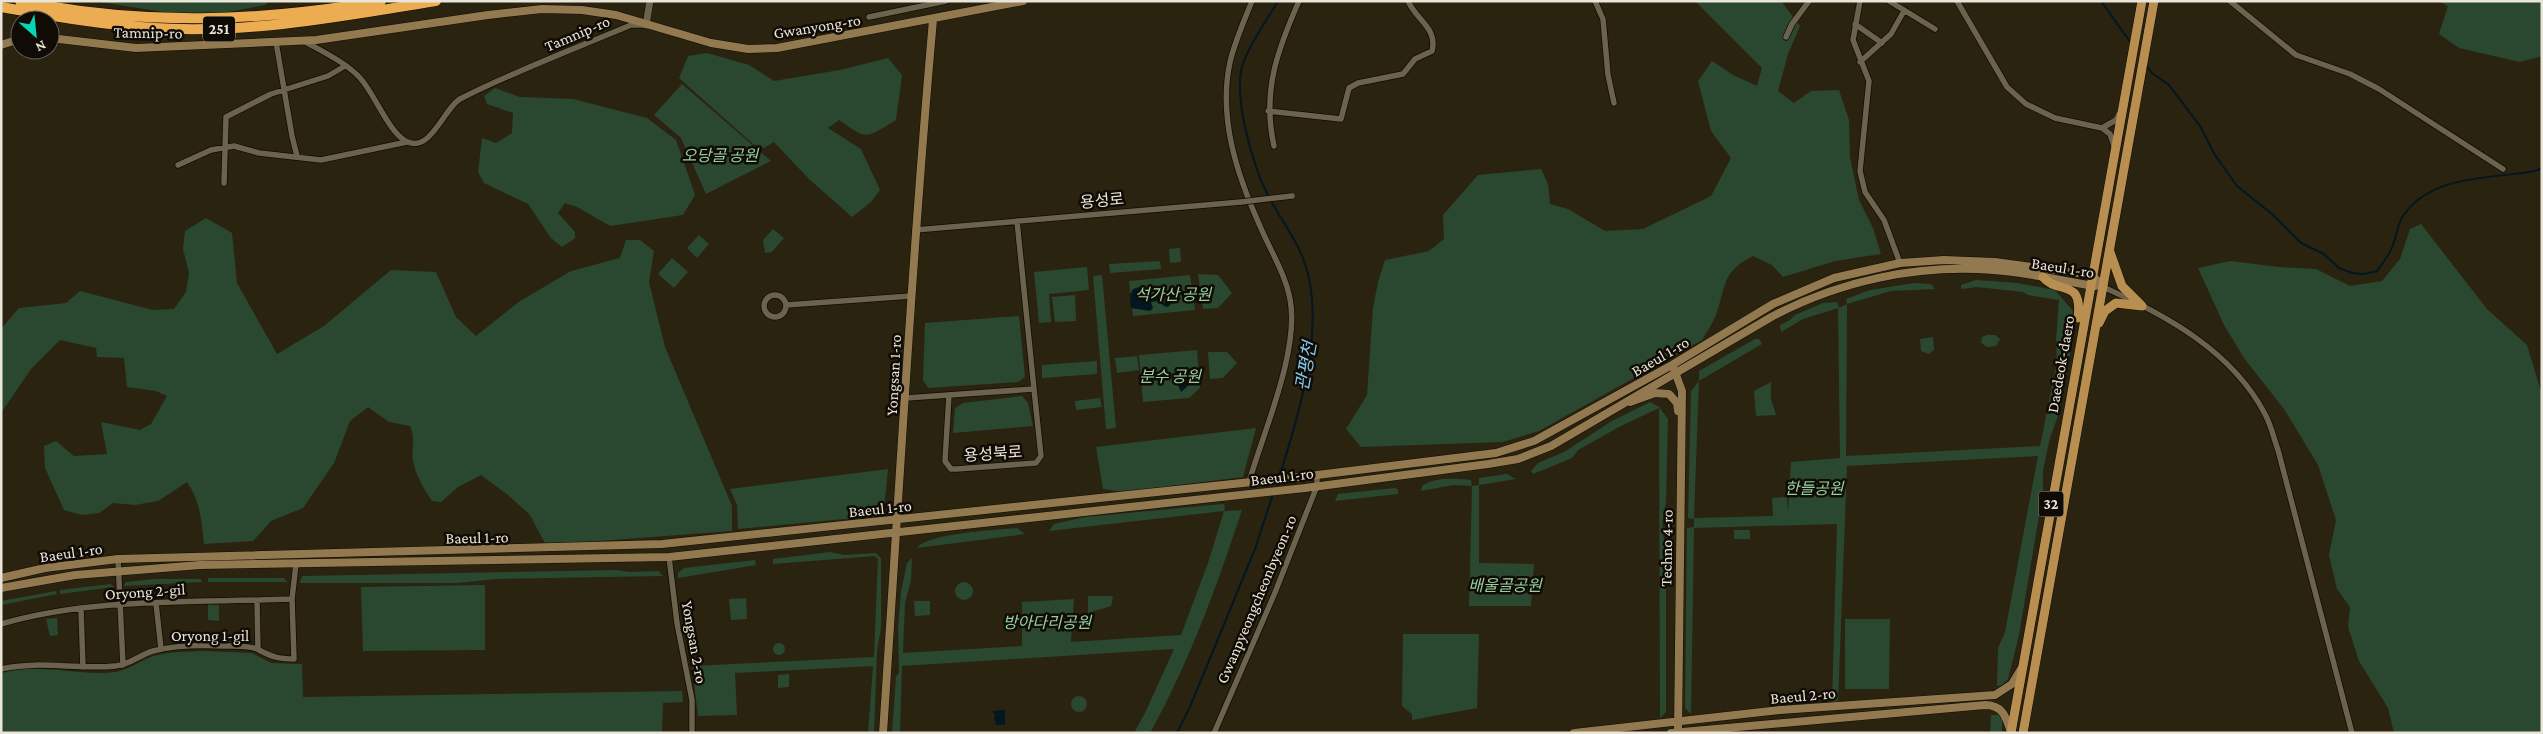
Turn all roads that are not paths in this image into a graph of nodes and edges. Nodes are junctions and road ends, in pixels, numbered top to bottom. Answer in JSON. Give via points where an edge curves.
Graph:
{"nodes":[{"id":1,"x":20,"y":1,"type":"edge"},
{"id":2,"x":381,"y":1,"type":"edge"},
{"id":3,"x":436,"y":1,"type":"edge"},
{"id":4,"x":650,"y":1,"type":"edge"},
{"id":5,"x":946,"y":1,"type":"edge"},
{"id":6,"x":1023,"y":1,"type":"edge"},
{"id":7,"x":1252,"y":1,"type":"edge"},
{"id":8,"x":1299,"y":1,"type":"edge"},
{"id":9,"x":1408,"y":1,"type":"edge"},
{"id":10,"x":1595,"y":1,"type":"edge"},
{"id":11,"x":1809,"y":1,"type":"edge"},
{"id":12,"x":1860,"y":1,"type":"edge"},
{"id":13,"x":1889,"y":1,"type":"edge"},
{"id":14,"x":1957,"y":1,"type":"edge"},
{"id":15,"x":2142,"y":1,"type":"edge"},
{"id":16,"x":2154,"y":1,"type":"edge"},
{"id":17,"x":2230,"y":1,"type":"edge"},
{"id":18,"x":1,"y":7,"type":"edge"},
{"id":19,"x":1904,"y":11,"type":"junction"},
{"id":20,"x":869,"y":16,"type":"dead end"},
{"id":21,"x":933,"y":20,"type":"junction"},
{"id":22,"x":1855,"y":24,"type":"junction"},
{"id":23,"x":646,"y":25,"type":"junction"},
{"id":24,"x":1935,"y":29,"type":"dead end"},
{"id":25,"x":1786,"y":37,"type":"dead end"},
{"id":26,"x":60,"y":39,"type":"edge"},
{"id":27,"x":304,"y":41,"type":"junction"},
{"id":28,"x":276,"y":42,"type":"junction"},
{"id":29,"x":1882,"y":43,"type":"junction"},
{"id":30,"x":1860,"y":62,"type":"junction"},
{"id":31,"x":345,"y":66,"type":"junction"},
{"id":32,"x":283,"y":90,"type":"junction"},
{"id":33,"x":1614,"y":103,"type":"dead end"},
{"id":34,"x":2122,"y":110,"type":"junction"},
{"id":35,"x":1268,"y":111,"type":"junction"},
{"id":36,"x":2102,"y":128,"type":"junction"},
{"id":37,"x":407,"y":142,"type":"junction"},
{"id":38,"x":1274,"y":146,"type":"dead end"},
{"id":39,"x":223,"y":147,"type":"junction"},
{"id":40,"x":2114,"y":154,"type":"junction"},
{"id":41,"x":298,"y":156,"type":"junction"},
{"id":42,"x":178,"y":165,"type":"dead end"},
{"id":43,"x":2503,"y":169,"type":"dead end"},
{"id":44,"x":224,"y":183,"type":"dead end"},
{"id":45,"x":1292,"y":196,"type":"dead end"},
{"id":46,"x":1017,"y":221,"type":"junction"},
{"id":47,"x":915,"y":230,"type":"junction"},
{"id":48,"x":2110,"y":249,"type":"junction"},
{"id":49,"x":1900,"y":263,"type":"junction"},
{"id":50,"x":2092,"y":275,"type":"junction"},
{"id":51,"x":2043,"y":277,"type":"junction"},
{"id":52,"x":2090,"y":285,"type":"junction"},
{"id":53,"x":2103,"y":287,"type":"junction"},
{"id":54,"x":911,"y":296,"type":"junction"},
{"id":55,"x":786,"y":305,"type":"dead end"},
{"id":56,"x":2142,"y":306,"type":"junction"},
{"id":57,"x":2082,"y":329,"type":"junction"},
{"id":58,"x":2095,"y":330,"type":"junction"},
{"id":59,"x":1674,"y":369,"type":"junction"},
{"id":60,"x":1034,"y":389,"type":"junction"},
{"id":61,"x":949,"y":395,"type":"junction"},
{"id":62,"x":906,"y":398,"type":"junction"},
{"id":63,"x":1623,"y":403,"type":"junction"},
{"id":64,"x":1682,"y":419,"type":"junction"},
{"id":65,"x":1313,"y":476,"type":"junction"},
{"id":66,"x":1251,"y":482,"type":"junction"},
{"id":67,"x":1317,"y":486,"type":"junction"},
{"id":68,"x":2053,"y":492,"type":"junction"},
{"id":69,"x":2062,"y":510,"type":"junction"},
{"id":70,"x":897,"y":521,"type":"junction"},
{"id":71,"x":896,"y":534,"type":"junction"},
{"id":72,"x":669,"y":557,"type":"junction"},
{"id":73,"x":118,"y":559,"type":"junction"},
{"id":74,"x":296,"y":564,"type":"junction"},
{"id":75,"x":118,"y":571,"type":"junction"},
{"id":76,"x":1,"y":578,"type":"edge"},
{"id":77,"x":1,"y":588,"type":"edge"},
{"id":78,"x":292,"y":599,"type":"junction"},
{"id":79,"x":257,"y":601,"type":"junction"},
{"id":80,"x":156,"y":602,"type":"junction"},
{"id":81,"x":120,"y":606,"type":"junction"},
{"id":82,"x":81,"y":610,"type":"junction"},
{"id":83,"x":1,"y":624,"type":"edge"},
{"id":84,"x":160,"y":649,"type":"junction"},
{"id":85,"x":258,"y":649,"type":"junction"},
{"id":86,"x":123,"y":665,"type":"junction"},
{"id":87,"x":2022,"y":666,"type":"junction"},
{"id":88,"x":83,"y":667,"type":"junction"},
{"id":89,"x":1,"y":669,"type":"edge"},
{"id":90,"x":1678,"y":721,"type":"junction"},
{"id":91,"x":692,"y":733,"type":"edge"},
{"id":92,"x":883,"y":733,"type":"edge"},
{"id":93,"x":1214,"y":733,"type":"edge"},
{"id":94,"x":1574,"y":733,"type":"edge"},
{"id":95,"x":1675,"y":733,"type":"edge"},
{"id":96,"x":2011,"y":733,"type":"edge"},
{"id":97,"x":2023,"y":733,"type":"edge"},
{"id":98,"x":2352,"y":733,"type":"edge"}],
"edges":[{"from":1,"to":2,"type":"highway","number":"251","via":[[102,14],[214,20]]},
{"from":3,"to":18,"type":"highway","number":"251","via":[[272,26],[215,29],[156,29],[100,24]]},
{"from":4,"to":23,"type":"street"},
{"from":5,"to":20,"type":"street"},
{"from":6,"to":21,"type":"main road","name":"Gwanyong-ro"},
{"from":7,"to":66,"type":"street","via":[[1230,62],[1226,88],[1229,135],[1240,178],[1283,274],[1290,300],[1290,329],[1285,362]]},
{"from":8,"to":35,"type":"street","via":[[1280,48]]},
{"from":9,"to":35,"type":"street","via":[[1414,14],[1429,26],[1434,43],[1432,51],[1415,58],[1403,74],[1358,83],[1349,88],[1341,119]]},
{"from":10,"to":33,"type":"street","via":[[1603,19]]},
{"from":11,"to":25,"type":"street"},
{"from":12,"to":22,"type":"street"},
{"from":13,"to":19,"type":"street"},
{"from":14,"to":36,"type":"street","via":[[2007,87],[2026,104],[2055,118]]},
{"from":15,"to":34,"type":"main road","name":"Daedeok-daero","number":"32"},
{"from":16,"to":48,"type":"main road","name":"Daedeok-daero","number":"32"},
{"from":17,"to":43,"type":"street","via":[[2296,55],[2350,74],[2379,89]]},
{"from":19,"to":24,"type":"street"},
{"from":19,"to":29,"type":"street"},
{"from":21,"to":23,"type":"main road","name":"Gwanyong-ro","via":[[777,48],[711,43]]},
{"from":21,"to":47,"type":"main road","name":"Yongsan 1-ro"},
{"from":22,"to":29,"type":"street"},
{"from":22,"to":30,"type":"street","via":[[1853,40]]},
{"from":23,"to":27,"type":"main road","name":"Tamnip-ro","via":[[616,15],[542,9]]},
{"from":23,"to":37,"type":"street","name":"Tamnip-ro","via":[[632,25],[492,83],[455,102],[438,127],[423,141]]},
{"from":26,"to":28,"type":"main road","name":"Tamnip-ro","via":[[136,48]]},
{"from":27,"to":28,"type":"main road","name":"Tamnip-ro"},
{"from":27,"to":31,"type":"street"},
{"from":28,"to":32,"type":"street"},
{"from":29,"to":30,"type":"street"},
{"from":30,"to":49,"type":"street","via":[[1869,81],[1861,144],[1861,180],[1865,192],[1884,220]]},
{"from":31,"to":32,"type":"street","via":[[328,76]]},
{"from":31,"to":37,"type":"street","via":[[361,78],[377,99],[390,125]]},
{"from":32,"to":39,"type":"street","via":[[226,117]]},
{"from":32,"to":41,"type":"street"},
{"from":34,"to":36,"type":"street","via":[[2116,120]]},
{"from":34,"to":40,"type":"main road","name":"Daedeok-daero","number":"32"},
{"from":35,"to":38,"type":"street"},
{"from":36,"to":40,"type":"street","via":[[2114,142]]},
{"from":37,"to":41,"type":"street","name":"Tamnip-ro","via":[[321,160]]},
{"from":39,"to":41,"type":"street","name":"Tamnip-ro"},
{"from":39,"to":42,"type":"street"},
{"from":39,"to":44,"type":"street"},
{"from":40,"to":50,"type":"main road","name":"Daedeok-daero","number":"32"},
{"from":45,"to":46,"type":"street","name":"용성로","bridge":true},
{"from":46,"to":47,"type":"street","name":"용성로"},
{"from":46,"to":60,"type":"street","name":"용성북로"},
{"from":47,"to":54,"type":"main road","name":"Yongsan 1-ro"},
{"from":48,"to":53,"type":"main road","name":"Daedeok-daero","number":"32"},
{"from":48,"to":56,"type":"main road","via":[[2122,286]]},
{"from":49,"to":50,"type":"main road","name":"Baeul 1-ro","via":[[1944,260],[1995,262]]},
{"from":49,"to":59,"type":"main road","name":"Baeul 1-ro","via":[[1834,278],[1773,304]]},
{"from":50,"to":52,"type":"main road","name":"Daedeok-daero","number":"32"},
{"from":50,"to":53,"type":"main road","name":"Baeul 1-ro"},
{"from":51,"to":52,"type":"main road","name":"Baeul 1-ro"},
{"from":51,"to":57,"type":"main road","via":[[2047,282],[2066,287],[2077,295],[2078,319]]},
{"from":51,"to":59,"type":"main road","name":"Baeul 1-ro","via":[[1993,270],[1911,273],[1876,278],[1806,299]]},
{"from":52,"to":53,"type":"main road","name":"Baeul 1-ro"},
{"from":52,"to":57,"type":"main road","name":"Daedeok-daero","number":"32"},
{"from":53,"to":56,"type":"street"},
{"from":53,"to":58,"type":"main road","name":"Daedeok-daero","number":"32"},
{"from":54,"to":55,"type":"street"},
{"from":54,"to":62,"type":"main road","name":"Yongsan 1-ro"},
{"from":56,"to":58,"type":"main road","via":[[2116,303],[2105,311]]},
{"from":56,"to":98,"type":"street","via":[[2199,339],[2230,366],[2265,414],[2278,450]]},
{"from":57,"to":68,"type":"main road","name":"Daedeok-daero","number":"32"},
{"from":58,"to":69,"type":"main road","name":"Daedeok-daero","number":"32"},
{"from":59,"to":63,"type":"main road","name":"Baeul 1-ro"},
{"from":59,"to":64,"type":"main road","name":"Techno 4-ro","via":[[1682,391]]},
{"from":59,"to":65,"type":"main road","name":"Baeul 1-ro","via":[[1534,441],[1496,453]]},
{"from":60,"to":61,"type":"street"},
{"from":60,"to":61,"type":"street","name":"용성북로","via":[[1041,456],[1036,463],[957,469],[945,461]]},
{"from":61,"to":62,"type":"street"},
{"from":62,"to":70,"type":"main road","name":"Yongsan 1-ro"},
{"from":63,"to":64,"type":"main road","via":[[1655,393],[1669,394],[1677,403]]},
{"from":63,"to":67,"type":"main road","name":"Baeul 1-ro","via":[[1551,446],[1518,459]]},
{"from":64,"to":90,"type":"main road","name":"Techno 4-ro"},
{"from":65,"to":66,"type":"main road","name":"Baeul 1-ro"},
{"from":65,"to":67,"type":"street","name":"Gwanpyeongcheonbyeon-ro"},
{"from":66,"to":70,"type":"main road","name":"Baeul 1-ro"},
{"from":67,"to":71,"type":"main road","name":"Baeul 1-ro"},
{"from":67,"to":93,"type":"street","name":"Gwanpyeongcheonbyeon-ro"},
{"from":68,"to":69,"type":"main road","via":[[2060,492]]},
{"from":68,"to":87,"type":"main road","name":"Daedeok-daero","number":"32"},
{"from":69,"to":97,"type":"main road","name":"Daedeok-daero","number":"32"},
{"from":70,"to":71,"type":"main road","name":"Yongsan 1-ro"},
{"from":70,"to":73,"type":"main road","name":"Baeul 1-ro","via":[[662,544]]},
{"from":71,"to":72,"type":"main road","name":"Baeul 1-ro"},
{"from":71,"to":92,"type":"main road","name":"Yongsan 1-ro"},
{"from":72,"to":74,"type":"main road","name":"Baeul 1-ro"},
{"from":72,"to":91,"type":"street","name":"Yongsan 2-ro","via":[[677,623],[692,700]]},
{"from":73,"to":75,"type":"street"},
{"from":73,"to":76,"type":"main road","name":"Baeul 1-ro","via":[[45,568]]},
{"from":74,"to":75,"type":"main road","name":"Baeul 1-ro"},
{"from":74,"to":78,"type":"street","name":"Oryong 1-gil"},
{"from":75,"to":77,"type":"main road","name":"Baeul 1-ro","via":[[45,579]]},
{"from":75,"to":81,"type":"street"},
{"from":78,"to":79,"type":"street","name":"Oryong 2-gil"},
{"from":78,"to":85,"type":"street","name":"Oryong 1-gil","via":[[294,659],[275,659]]},
{"from":79,"to":80,"type":"street","name":"Oryong 2-gil"},
{"from":79,"to":85,"type":"street"},
{"from":80,"to":81,"type":"street","name":"Oryong 2-gil"},
{"from":80,"to":84,"type":"street"},
{"from":81,"to":82,"type":"street","name":"Oryong 2-gil"},
{"from":81,"to":86,"type":"street"},
{"from":82,"to":83,"type":"street","name":"Oryong 2-gil"},
{"from":82,"to":88,"type":"street"},
{"from":84,"to":85,"type":"street","name":"Oryong 1-gil","via":[[223,646]]},
{"from":84,"to":86,"type":"street","name":"Oryong 1-gil"},
{"from":86,"to":88,"type":"street","name":"Oryong 1-gil"},
{"from":87,"to":90,"type":"main road","name":"Baeul 2-ro","via":[[2012,684],[1995,695]]},
{"from":87,"to":96,"type":"main road","name":"Daedeok-daero","number":"32"},
{"from":88,"to":89,"type":"street","name":"Oryong 1-gil","via":[[57,664]]},
{"from":90,"to":94,"type":"main road","name":"Baeul 2-ro"},
{"from":90,"to":95,"type":"main road","name":"Techno 4-ro"},
{"from":95,"to":96,"type":"main road","name":"Baeul 2-ro","via":[[1985,705],[1995,705],[2004,711]]}]}
